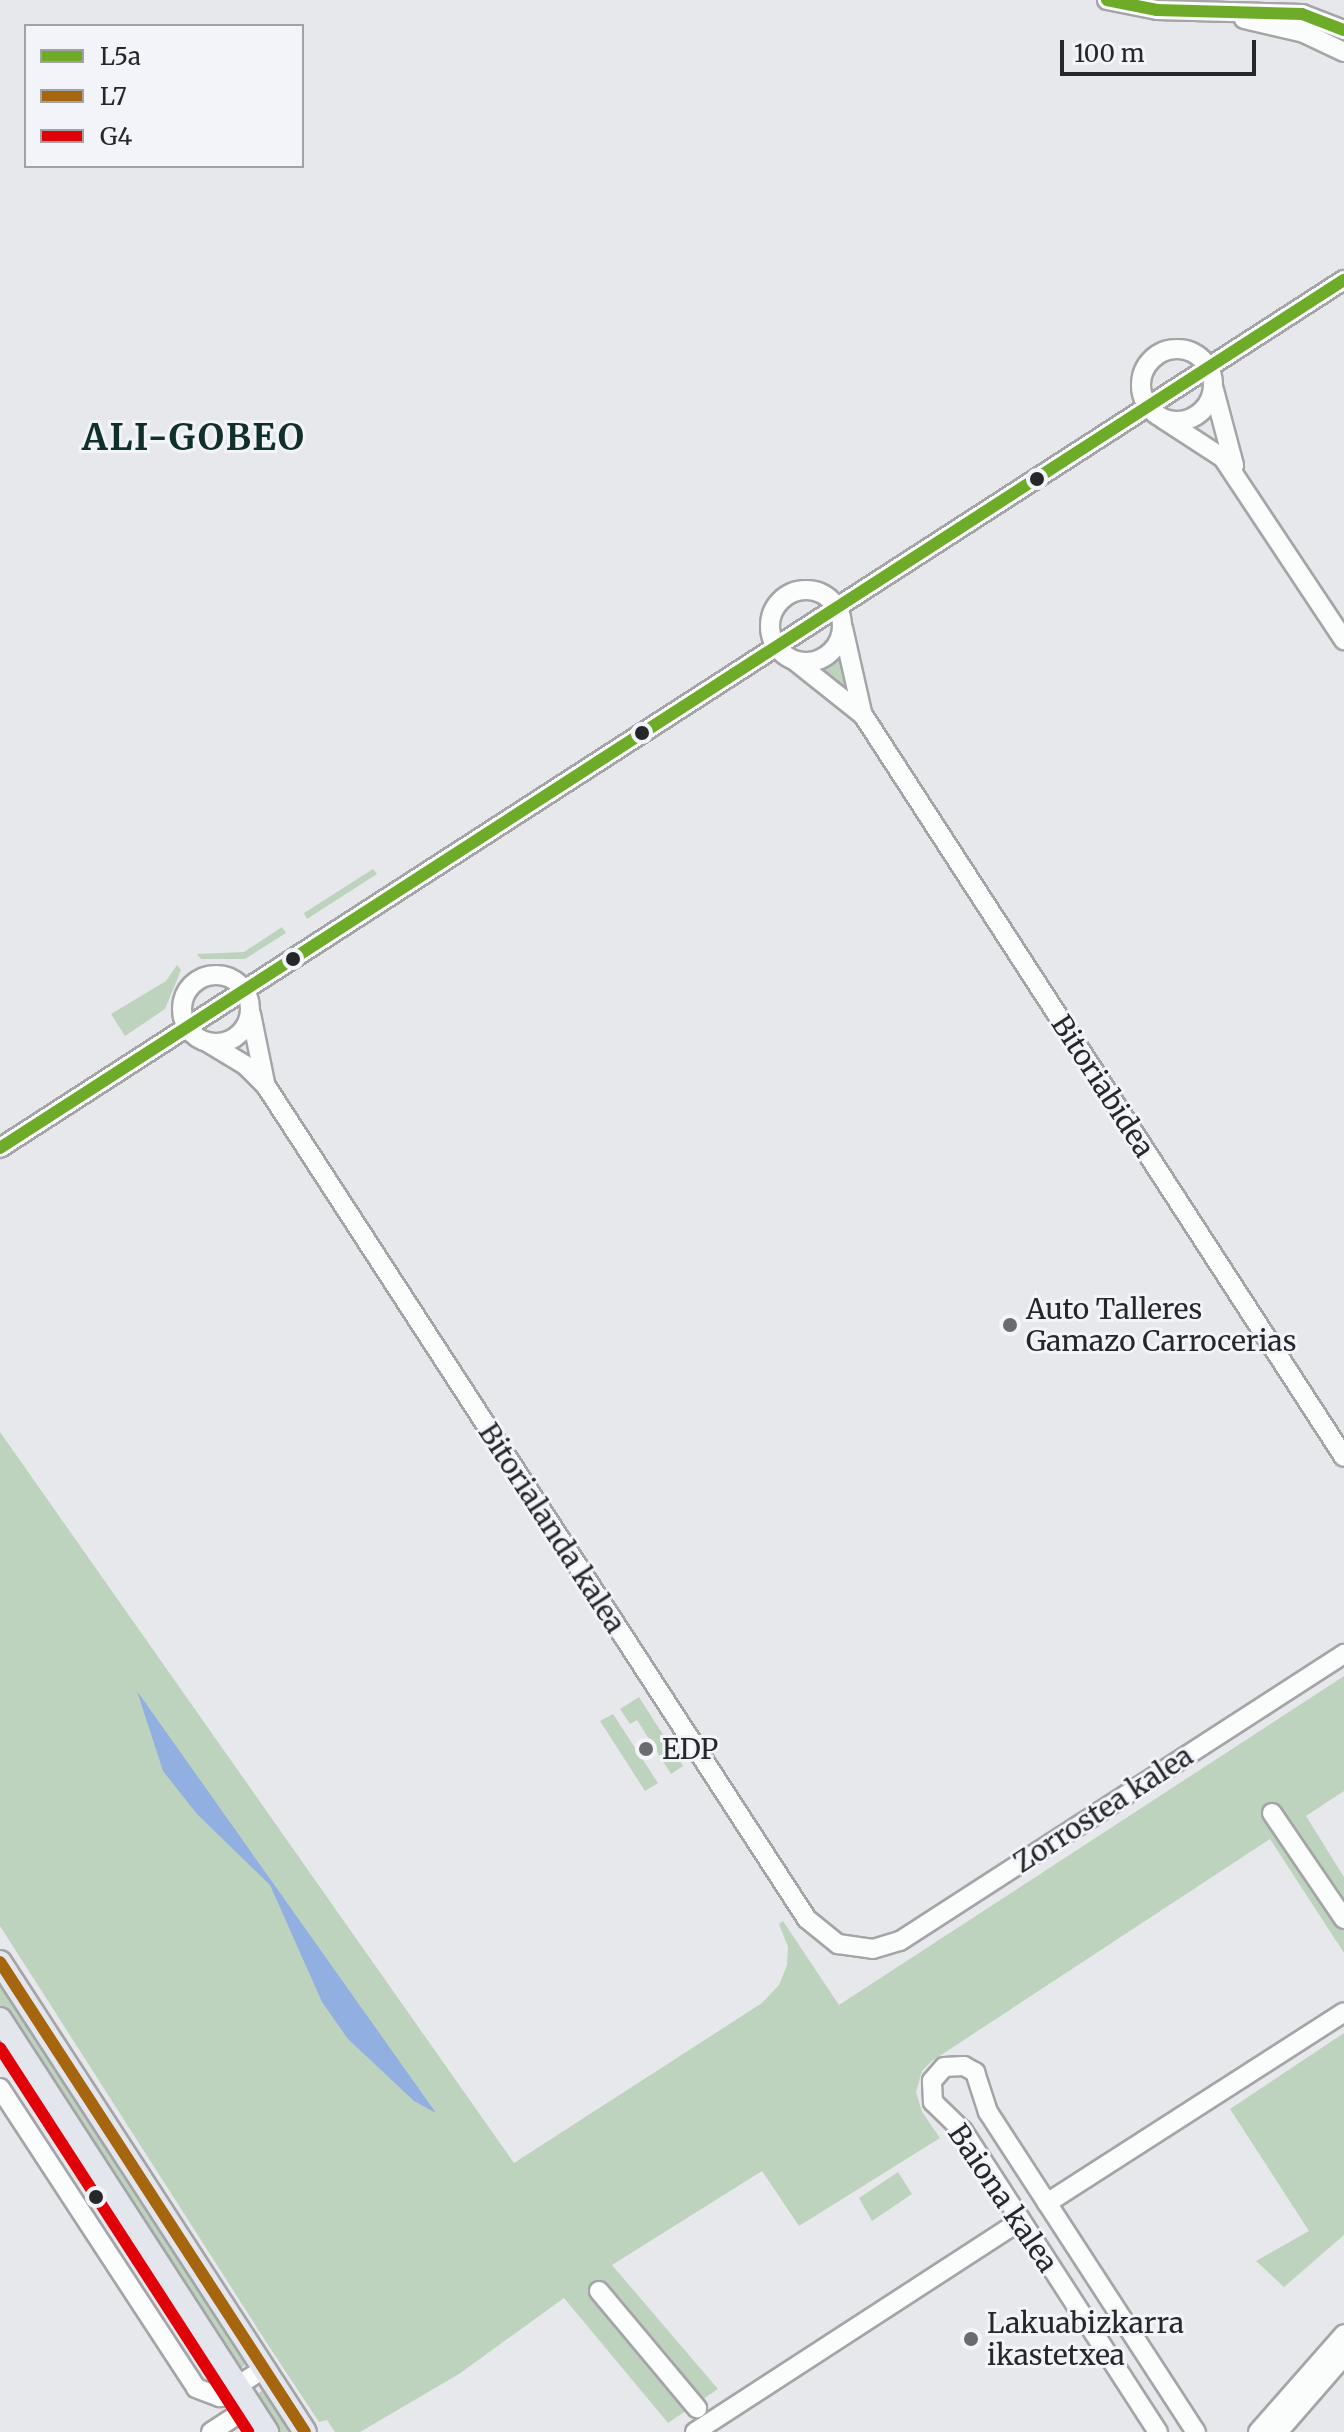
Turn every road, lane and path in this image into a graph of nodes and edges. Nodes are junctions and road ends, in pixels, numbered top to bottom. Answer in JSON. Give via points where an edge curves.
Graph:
{"nodes":[{"id":1,"x":1107,"y":0,"type":"edge"},
{"id":2,"x":1321,"y":0,"type":"edge"},
{"id":3,"x":1206,"y":11,"type":"junction"},
{"id":4,"x":1302,"y":14,"type":"junction"},
{"id":5,"x":1344,"y":30,"type":"edge"},
{"id":6,"x":1344,"y":52,"type":"edge"},
{"id":7,"x":1344,"y":280,"type":"edge"},
{"id":8,"x":1209,"y":368,"type":"junction"},
{"id":9,"x":1213,"y":387,"type":"junction"},
{"id":10,"x":1146,"y":406,"type":"junction"},
{"id":11,"x":1163,"y":419,"type":"junction"},
{"id":12,"x":1242,"y":482,"type":"junction"},
{"id":13,"x":838,"y":607,"type":"junction"},
{"id":14,"x":843,"y":628,"type":"junction"},
{"id":15,"x":1344,"y":640,"type":"edge"},
{"id":16,"x":775,"y":647,"type":"junction"},
{"id":17,"x":795,"y":661,"type":"junction"},
{"id":18,"x":863,"y":715,"type":"junction"},
{"id":19,"x":244,"y":989,"type":"junction"},
{"id":20,"x":251,"y":1010,"type":"junction"},
{"id":21,"x":186,"y":1026,"type":"junction"},
{"id":22,"x":207,"y":1042,"type":"junction"},
{"id":23,"x":266,"y":1086,"type":"junction"},
{"id":24,"x":0,"y":1148,"type":"edge"},
{"id":25,"x":1344,"y":1457,"type":"edge"},
{"id":26,"x":1344,"y":1654,"type":"edge"},
{"id":27,"x":1272,"y":1813,"type":"dead end"},
{"id":28,"x":1344,"y":1919,"type":"edge"},
{"id":29,"x":857,"y":1949,"type":"joint"},
{"id":30,"x":0,"y":1962,"type":"edge"},
{"id":31,"x":1344,"y":2012,"type":"edge"},
{"id":32,"x":0,"y":2019,"type":"edge"},
{"id":33,"x":0,"y":2088,"type":"edge"},
{"id":34,"x":1047,"y":2203,"type":"junction"},
{"id":35,"x":1020,"y":2221,"type":"junction"},
{"id":36,"x":599,"y":2291,"type":"dead end"},
{"id":37,"x":1344,"y":2334,"type":"edge"},
{"id":38,"x":1344,"y":2356,"type":"edge"},
{"id":39,"x":265,"y":2368,"type":"junction"},
{"id":40,"x":238,"y":2387,"type":"junction"},
{"id":41,"x":697,"y":2408,"type":"dead end"},
{"id":42,"x":239,"y":2414,"type":"dead end"},
{"id":43,"x":211,"y":2432,"type":"edge"},
{"id":44,"x":267,"y":2432,"type":"edge"},
{"id":45,"x":305,"y":2432,"type":"edge"},
{"id":46,"x":695,"y":2432,"type":"edge"},
{"id":47,"x":1158,"y":2432,"type":"edge"},
{"id":48,"x":1196,"y":2432,"type":"edge"},
{"id":49,"x":1258,"y":2432,"type":"edge"},
{"id":50,"x":1278,"y":2432,"type":"edge"}],
"edges":[{"from":1,"to":3,"type":"street"},
{"from":2,"to":4,"type":"street"},
{"from":3,"to":4,"type":"street"},
{"from":3,"to":6,"type":"street","via":[[1291,29]]},
{"from":4,"to":5,"type":"street"},
{"from":7,"to":8,"type":"street"},
{"from":8,"to":9,"type":"street"},
{"from":8,"to":10,"type":"street"},
{"from":8,"to":10,"type":"street","via":[[1190,351],[1161,353],[1142,375]]},
{"from":9,"to":11,"type":"street","via":[[1197,416]]},
{"from":9,"to":12,"type":"street","via":[[1228,451]]},
{"from":10,"to":11,"type":"street"},
{"from":10,"to":13,"type":"street"},
{"from":11,"to":12,"type":"street","via":[[1223,458]]},
{"from":12,"to":15,"type":"street"},
{"from":13,"to":14,"type":"street","name":"Bitoriabidea"},
{"from":13,"to":16,"type":"street"},
{"from":13,"to":16,"type":"street","via":[[819,592],[788,594],[770,621]]},
{"from":14,"to":17,"type":"street","via":[[833,651],[823,659]]},
{"from":14,"to":18,"type":"street","name":"Bitoriabidea"},
{"from":16,"to":17,"type":"street","name":"Bitoriabidea"},
{"from":16,"to":19,"type":"street"},
{"from":17,"to":18,"type":"street","name":"Bitoriabidea"},
{"from":18,"to":25,"type":"street","name":"Bitoriabidea"},
{"from":19,"to":20,"type":"street","name":"Bitorialanda kalea"},
{"from":19,"to":21,"type":"street"},
{"from":19,"to":21,"type":"street","via":[[223,975],[198,980],[183,1001]]},
{"from":20,"to":22,"type":"street","via":[[237,1037]]},
{"from":20,"to":23,"type":"street","name":"Bitorialanda kalea"},
{"from":21,"to":22,"type":"street","name":"Bitorialanda kalea"},
{"from":21,"to":24,"type":"street"},
{"from":22,"to":23,"type":"street","name":"Bitorialanda kalea","via":[[245,1065]]},
{"from":23,"to":29,"type":"street","name":"Bitorialanda kalea","via":[[807,1919],[819,1933]]},
{"from":26,"to":29,"type":"street","name":"Zorrostea kalea","via":[[900,1941]]},
{"from":27,"to":28,"type":"street"},
{"from":30,"to":39,"type":"main road"},
{"from":31,"to":34,"type":"street"},
{"from":32,"to":40,"type":"main road"},
{"from":33,"to":40,"type":"street","via":[[196,2388],[211,2397]]},
{"from":34,"to":35,"type":"street","name":"Baiona kalea","via":[[988,2112],[975,2072],[955,2064],[944,2067],[932,2081],[933,2102],[963,2131]]},
{"from":34,"to":48,"type":"street","name":"Baiona kalea"},
{"from":35,"to":46,"type":"street"},
{"from":35,"to":47,"type":"street","name":"Baiona kalea"},
{"from":36,"to":41,"type":"street"},
{"from":37,"to":49,"type":"street"},
{"from":38,"to":50,"type":"street"},
{"from":39,"to":40,"type":"street"},
{"from":39,"to":45,"type":"main road"},
{"from":40,"to":44,"type":"main road"},
{"from":42,"to":43,"type":"street"}]}
